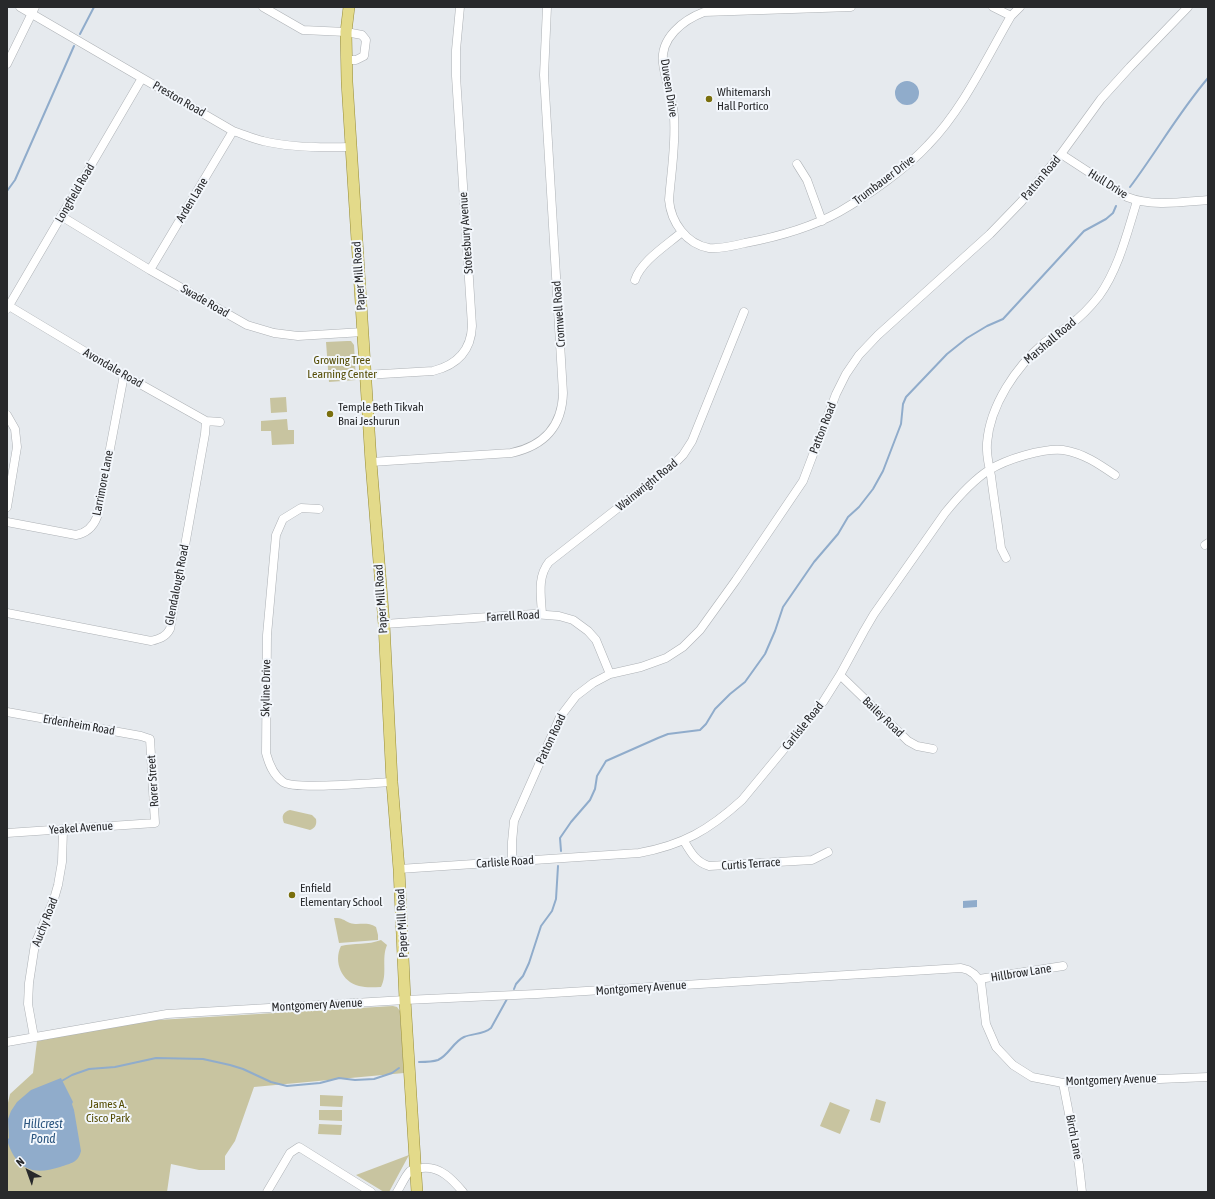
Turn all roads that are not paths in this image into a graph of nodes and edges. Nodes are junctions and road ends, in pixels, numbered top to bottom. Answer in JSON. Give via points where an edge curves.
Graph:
{"nodes":[{"id":1,"x":20,"y":7,"type":"edge"},
{"id":2,"x":263,"y":7,"type":"edge"},
{"id":3,"x":349,"y":7,"type":"edge"},
{"id":4,"x":460,"y":7,"type":"edge"},
{"id":5,"x":547,"y":7,"type":"edge"},
{"id":6,"x":851,"y":7,"type":"edge"},
{"id":7,"x":993,"y":7,"type":"edge"},
{"id":8,"x":1020,"y":7,"type":"edge"},
{"id":9,"x":1188,"y":7,"type":"edge"},
{"id":10,"x":34,"y":10,"type":"edge"},
{"id":11,"x":1012,"y":16,"type":"junction"},
{"id":12,"x":346,"y":32,"type":"junction"},
{"id":13,"x":347,"y":60,"type":"junction"},
{"id":14,"x":7,"y":64,"type":"edge"},
{"id":15,"x":142,"y":78,"type":"junction"},
{"id":16,"x":233,"y":130,"type":"junction"},
{"id":17,"x":351,"y":147,"type":"junction"},
{"id":18,"x":1061,"y":154,"type":"junction"},
{"id":19,"x":797,"y":164,"type":"dead end"},
{"id":20,"x":1208,"y":200,"type":"edge"},
{"id":21,"x":1137,"y":201,"type":"junction"},
{"id":22,"x":61,"y":216,"type":"junction"},
{"id":23,"x":822,"y":221,"type":"junction"},
{"id":24,"x":682,"y":232,"type":"junction"},
{"id":25,"x":150,"y":270,"type":"junction"},
{"id":26,"x":635,"y":280,"type":"dead end"},
{"id":27,"x":8,"y":308,"type":"edge"},
{"id":28,"x":744,"y":312,"type":"dead end"},
{"id":29,"x":363,"y":332,"type":"junction"},
{"id":30,"x":124,"y":374,"type":"junction"},
{"id":31,"x":365,"y":374,"type":"junction"},
{"id":32,"x":7,"y":415,"type":"edge"},
{"id":33,"x":206,"y":421,"type":"junction"},
{"id":34,"x":220,"y":422,"type":"dead end"},
{"id":35,"x":371,"y":462,"type":"junction"},
{"id":36,"x":990,"y":470,"type":"junction"},
{"id":37,"x":1115,"y":475,"type":"dead end"},
{"id":38,"x":7,"y":507,"type":"edge"},
{"id":39,"x":319,"y":509,"type":"dead end"},
{"id":40,"x":7,"y":522,"type":"edge"},
{"id":41,"x":1006,"y":558,"type":"dead end"},
{"id":42,"x":7,"y":614,"type":"edge"},
{"id":43,"x":542,"y":614,"type":"junction"},
{"id":44,"x":384,"y":624,"type":"junction"},
{"id":45,"x":610,"y":674,"type":"junction"},
{"id":46,"x":840,"y":675,"type":"junction"},
{"id":47,"x":7,"y":712,"type":"edge"},
{"id":48,"x":150,"y":739,"type":"joint"},
{"id":49,"x":933,"y":749,"type":"dead end"},
{"id":50,"x":392,"y":782,"type":"junction"},
{"id":51,"x":155,"y":823,"type":"joint"},
{"id":52,"x":64,"y":830,"type":"junction"},
{"id":53,"x":7,"y":833,"type":"edge"},
{"id":54,"x":684,"y":841,"type":"junction"},
{"id":55,"x":828,"y":852,"type":"dead end"},
{"id":56,"x":512,"y":862,"type":"junction"},
{"id":57,"x":399,"y":869,"type":"junction"},
{"id":58,"x":1062,"y":966,"type":"dead end"},
{"id":59,"x":979,"y":979,"type":"junction"},
{"id":60,"x":405,"y":1000,"type":"junction"},
{"id":61,"x":34,"y":1037,"type":"junction"},
{"id":62,"x":7,"y":1042,"type":"edge"},
{"id":63,"x":1208,"y":1077,"type":"edge"},
{"id":64,"x":1063,"y":1083,"type":"junction"},
{"id":65,"x":415,"y":1168,"type":"junction"},
{"id":66,"x":267,"y":1192,"type":"edge"},
{"id":67,"x":371,"y":1192,"type":"edge"},
{"id":68,"x":397,"y":1192,"type":"edge"},
{"id":69,"x":417,"y":1192,"type":"edge"},
{"id":70,"x":463,"y":1192,"type":"edge"},
{"id":71,"x":1082,"y":1192,"type":"edge"}],
"edges":[{"from":1,"to":10,"type":"street","name":"Preston Road"},
{"from":2,"to":12,"type":"street","via":[[303,30]]},
{"from":3,"to":12,"type":"main road","name":"Paper Mill Road"},
{"from":4,"to":31,"type":"street","name":"Stotesbury Avenue","via":[[456,76],[472,338],[461,356],[440,369]]},
{"from":5,"to":35,"type":"street","name":"Cromwell Road","via":[[544,75],[563,393],[562,409],[557,423],[542,440],[511,453]]},
{"from":6,"to":24,"type":"street","name":"Duveen Drive","via":[[704,12],[687,20],[673,32],[667,42],[663,59],[674,116],[669,200],[676,224]]},
{"from":7,"to":11,"type":"street"},
{"from":8,"to":11,"type":"street","name":"Trumbauer Drive"},
{"from":9,"to":18,"type":"street","name":"Patton Road","via":[[1109,90]]},
{"from":10,"to":14,"type":"street"},
{"from":10,"to":15,"type":"street","name":"Preston Road"},
{"from":11,"to":23,"type":"street","name":"Trumbauer Drive","via":[[954,114],[928,146],[870,192]]},
{"from":12,"to":13,"type":"main road","name":"Paper Mill Road"},
{"from":12,"to":13,"type":"street","via":[[362,34],[366,40],[364,56],[356,60]]},
{"from":13,"to":17,"type":"main road","name":"Paper Mill Road"},
{"from":15,"to":16,"type":"street","name":"Preston Road"},
{"from":15,"to":22,"type":"street","name":"Longfield Road"},
{"from":16,"to":17,"type":"street","name":"Preston Road","via":[[262,141],[308,148]]},
{"from":16,"to":25,"type":"street","name":"Arden Lane"},
{"from":17,"to":29,"type":"main road","name":"Paper Mill Road"},
{"from":18,"to":21,"type":"street","name":"Hull Drive"},
{"from":18,"to":45,"type":"street","name":"Patton Road","via":[[1004,220],[859,355],[836,394],[803,481],[700,630],[683,647],[666,658]]},
{"from":19,"to":23,"type":"street","via":[[807,180]]},
{"from":20,"to":21,"type":"street","name":"Hull Drive"},
{"from":21,"to":36,"type":"street","name":"Marshall Road","via":[[1120,255],[1106,286],[1081,316],[1028,359],[1001,398],[988,431],[986,454]]},
{"from":22,"to":25,"type":"street","name":"Swade Road"},
{"from":22,"to":27,"type":"street","name":"Longfield Road"},
{"from":23,"to":24,"type":"street","name":"Trumbauer Drive","via":[[780,235],[716,248],[702,246]]},
{"from":24,"to":26,"type":"street","via":[[644,265]]},
{"from":25,"to":29,"type":"street","name":"Swade Road","via":[[247,325],[274,333],[298,336]]},
{"from":27,"to":30,"type":"street","name":"Avondale Road"},
{"from":28,"to":43,"type":"street","name":"Wainwright Road","via":[[686,451],[674,464],[549,562],[541,581]]},
{"from":29,"to":31,"type":"main road","name":"Paper Mill Road"},
{"from":30,"to":33,"type":"street","name":"Avondale Road"},
{"from":30,"to":40,"type":"street","name":"Larrimore Lane","via":[[97,517],[90,529],[76,534]]},
{"from":31,"to":35,"type":"main road","name":"Paper Mill Road"},
{"from":32,"to":38,"type":"street","via":[[15,429],[17,447]]},
{"from":33,"to":34,"type":"street","name":"Avondale Road"},
{"from":33,"to":42,"type":"street","name":"Glendalough Road","via":[[168,634],[151,641]]},
{"from":35,"to":44,"type":"main road","name":"Paper Mill Road"},
{"from":36,"to":37,"type":"street","name":"Carlisle Road","via":[[1034,452],[1058,450],[1089,458]]},
{"from":36,"to":41,"type":"street","name":"Marshall Road","via":[[1001,548]]},
{"from":36,"to":46,"type":"street","name":"Carlisle Road","via":[[965,490],[945,513],[874,614]]},
{"from":39,"to":50,"type":"street","name":"Skyline Drive","via":[[301,508],[283,519],[276,535],[267,635],[266,753],[271,770],[283,783],[318,786]]},
{"from":43,"to":44,"type":"street","name":"Farrell Road"},
{"from":43,"to":45,"type":"street","name":"Farrell Road","via":[[568,618],[588,631],[598,644]]},
{"from":44,"to":50,"type":"main road","name":"Paper Mill Road"},
{"from":45,"to":56,"type":"street","name":"Patton Road","via":[[581,691],[560,717],[514,821]]},
{"from":46,"to":49,"type":"street","name":"Bailey Road","via":[[904,738],[917,746]]},
{"from":46,"to":54,"type":"street","name":"Carlisle Road","via":[[823,702],[742,800],[715,824]]},
{"from":47,"to":48,"type":"street","name":"Erdenheim Road"},
{"from":48,"to":51,"type":"street","name":"Rorer Street"},
{"from":50,"to":57,"type":"main road","name":"Paper Mill Road"},
{"from":51,"to":52,"type":"street","name":"Yeakel Avenue"},
{"from":52,"to":53,"type":"street","name":"Yeakel Avenue"},
{"from":52,"to":61,"type":"street","name":"Auchy Road","via":[[58,885],[35,944],[28,983],[28,1004]]},
{"from":54,"to":55,"type":"street","name":"Curtis Terrace","via":[[697,860],[705,865],[714,866],[812,860]]},
{"from":54,"to":56,"type":"street","name":"Carlisle Road","via":[[639,853]]},
{"from":56,"to":57,"type":"street","name":"Carlisle Road"},
{"from":57,"to":60,"type":"main road","name":"Paper Mill Road"},
{"from":58,"to":59,"type":"street","name":"Hillbrow Lane"},
{"from":59,"to":60,"type":"street","name":"Montgomery Avenue","via":[[968,970],[952,968]]},
{"from":59,"to":64,"type":"street","name":"Montgomery Avenue","via":[[986,1024],[1001,1054],[1032,1077]]},
{"from":60,"to":61,"type":"street","name":"Montgomery Avenue","via":[[165,1014]]},
{"from":60,"to":65,"type":"main road","name":"Paper Mill Road"},
{"from":61,"to":62,"type":"street","name":"Montgomery Avenue"},
{"from":63,"to":64,"type":"street","name":"Montgomery Avenue"},
{"from":64,"to":71,"type":"street","name":"Birch Lane"},
{"from":65,"to":68,"type":"street","via":[[410,1171]]},
{"from":65,"to":69,"type":"main road","name":"Paper Mill Road"},
{"from":65,"to":70,"type":"street","via":[[426,1167],[442,1171],[454,1180]]},
{"from":66,"to":67,"type":"street","via":[[290,1153],[299,1148]]}]}
